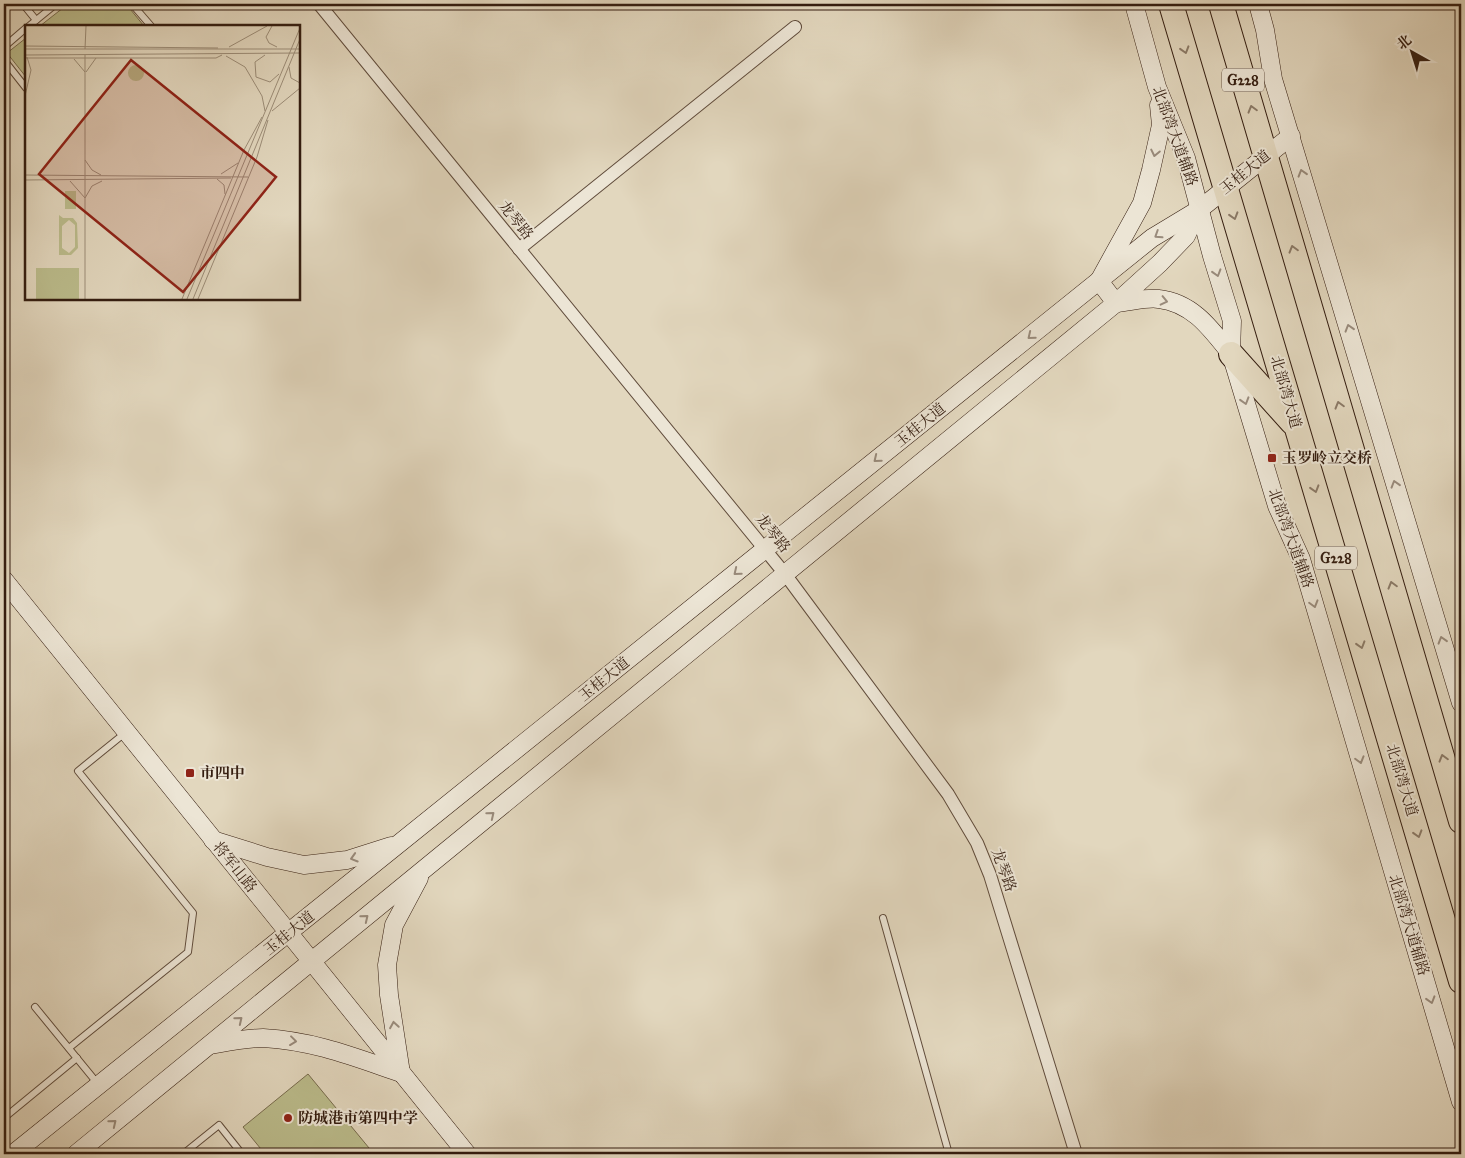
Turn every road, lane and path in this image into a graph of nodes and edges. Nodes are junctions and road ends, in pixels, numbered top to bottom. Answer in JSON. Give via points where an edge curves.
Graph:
{"nodes":[{"id":1,"x":23,"y":4,"type":"edge"},
{"id":2,"x":56,"y":4,"type":"edge"},
{"id":3,"x":132,"y":4,"type":"edge"},
{"id":4,"x":319,"y":4,"type":"edge"},
{"id":5,"x":1134,"y":4,"type":"edge"},
{"id":6,"x":1171,"y":4,"type":"edge"},
{"id":7,"x":1221,"y":4,"type":"edge"},
{"id":8,"x":1258,"y":4,"type":"edge"},
{"id":9,"x":36,"y":20,"type":"junction"},
{"id":10,"x":30,"y":25,"type":"edge"},
{"id":11,"x":149,"y":25,"type":"edge"},
{"id":12,"x":795,"y":27,"type":"dead end"},
{"id":13,"x":25,"y":29,"type":"edge"},
{"id":14,"x":4,"y":47,"type":"edge"},
{"id":15,"x":4,"y":60,"type":"edge"},
{"id":16,"x":25,"y":87,"type":"edge"},
{"id":17,"x":1157,"y":88,"type":"junction"},
{"id":18,"x":1291,"y":136,"type":"junction"},
{"id":19,"x":1266,"y":156,"type":"junction"},
{"id":20,"x":1226,"y":188,"type":"junction"},
{"id":21,"x":1200,"y":209,"type":"junction"},
{"id":22,"x":518,"y":249,"type":"junction"},
{"id":23,"x":1099,"y":281,"type":"junction"},
{"id":24,"x":1116,"y":303,"type":"junction"},
{"id":25,"x":1231,"y":354,"type":"junction"},
{"id":26,"x":1297,"y":427,"type":"junction"},
{"id":27,"x":765,"y":549,"type":"junction"},
{"id":28,"x":785,"y":574,"type":"junction"},
{"id":29,"x":4,"y":580,"type":"edge"},
{"id":30,"x":1461,"y":703,"type":"edge"},
{"id":31,"x":126,"y":732,"type":"junction"},
{"id":32,"x":1461,"y":821,"type":"edge"},
{"id":33,"x":213,"y":840,"type":"junction"},
{"id":34,"x":401,"y":843,"type":"junction"},
{"id":35,"x":424,"y":869,"type":"junction"},
{"id":36,"x":883,"y":918,"type":"dead end"},
{"id":37,"x":289,"y":934,"type":"junction"},
{"id":38,"x":311,"y":961,"type":"junction"},
{"id":39,"x":1461,"y":981,"type":"edge"},
{"id":40,"x":35,"y":1007,"type":"dead end"},
{"id":41,"x":210,"y":1045,"type":"junction"},
{"id":42,"x":69,"y":1048,"type":"junction"},
{"id":43,"x":77,"y":1058,"type":"junction"},
{"id":44,"x":401,"y":1073,"type":"junction"},
{"id":45,"x":99,"y":1086,"type":"junction"},
{"id":46,"x":1461,"y":1102,"type":"edge"},
{"id":47,"x":4,"y":1118,"type":"edge"},
{"id":48,"x":13,"y":1154,"type":"edge"},
{"id":49,"x":76,"y":1154,"type":"edge"},
{"id":50,"x":183,"y":1154,"type":"edge"},
{"id":51,"x":242,"y":1154,"type":"edge"},
{"id":52,"x":467,"y":1154,"type":"edge"},
{"id":53,"x":949,"y":1154,"type":"edge"},
{"id":54,"x":1076,"y":1154,"type":"edge"}],
"edges":[{"from":1,"to":9,"type":"lane"},
{"from":2,"to":9,"type":"lane"},
{"from":3,"to":11,"type":"lane"},
{"from":4,"to":22,"type":"street","name":"龙琴路"},
{"from":5,"to":17,"type":"main road","name":"北部湾大道辅路"},
{"from":6,"to":20,"type":"highway","name":"北部湾大道","number":"G228","one_way":true},
{"from":19,"to":7,"type":"highway","number":"G228","one_way":true},
{"from":8,"to":18,"type":"main road","via":[[1273,79]]},
{"from":9,"to":10,"type":"lane"},
{"from":12,"to":22,"type":"street"},
{"from":13,"to":14,"type":"lane"},
{"from":15,"to":16,"type":"lane"},
{"from":17,"to":21,"type":"main road","name":"北部湾大道辅路","via":[[1186,158]]},
{"from":17,"to":23,"type":"main road","one_way":true,"via":[[1161,125],[1142,203]]},
{"from":18,"to":19,"type":"main road","name":"玉桂大道"},
{"from":30,"to":18,"type":"main road","one_way":true},
{"from":19,"to":20,"type":"main road","name":"玉桂大道"},
{"from":32,"to":19,"type":"highway","number":"G228","one_way":true},
{"from":20,"to":21,"type":"main road","name":"玉桂大道"},
{"from":20,"to":26,"type":"highway","name":"北部湾大道","number":"G228","one_way":true},
{"from":21,"to":23,"type":"main road","name":"玉桂大道","one_way":true,"via":[[1152,238]]},
{"from":21,"to":24,"type":"main road","name":"玉桂大道","via":[[1186,236]]},
{"from":21,"to":25,"type":"main road","name":"北部湾大道辅路","one_way":true,"via":[[1232,320]]},
{"from":22,"to":27,"type":"street","name":"龙琴路"},
{"from":23,"to":24,"type":"main road"},
{"from":23,"to":27,"type":"main road","name":"玉桂大道","one_way":true},
{"from":24,"to":25,"type":"main road","one_way":true,"via":[[1158,299],[1188,308]]},
{"from":24,"to":28,"type":"main road","name":"玉桂大道"},
{"from":25,"to":26,"type":"highway"},
{"from":25,"to":46,"type":"main road","name":"北部湾大道辅路","one_way":true,"via":[[1277,506],[1301,559]]},
{"from":26,"to":39,"type":"highway","name":"北部湾大道","number":"G228","one_way":true},
{"from":27,"to":28,"type":"street","name":"龙琴路"},
{"from":27,"to":34,"type":"main road","name":"玉桂大道","one_way":true},
{"from":35,"to":28,"type":"main road","name":"玉桂大道","one_way":true},
{"from":28,"to":54,"type":"street","name":"龙琴路","via":[[948,794],[977,843],[990,875]]},
{"from":29,"to":31,"type":"main road","name":"将军山路"},
{"from":31,"to":33,"type":"main road","name":"将军山路"},
{"from":31,"to":42,"type":"lane","via":[[78,771],[193,913],[188,952]]},
{"from":34,"to":33,"type":"main road","one_way":true,"via":[[347,860],[304,864],[266,857]]},
{"from":33,"to":37,"type":"main road","name":"将军山路"},
{"from":34,"to":37,"type":"main road","name":"玉桂大道"},
{"from":38,"to":35,"type":"main road","name":"玉桂大道","one_way":true},
{"from":44,"to":35,"type":"main road","one_way":true,"via":[[387,966],[394,925]]},
{"from":36,"to":53,"type":"lane"},
{"from":37,"to":38,"type":"main road","name":"将军山路"},
{"from":37,"to":45,"type":"main road","name":"玉桂大道"},
{"from":41,"to":38,"type":"main road","name":"玉桂大道","one_way":true},
{"from":38,"to":44,"type":"main road","name":"将军山路"},
{"from":40,"to":42,"type":"lane"},
{"from":41,"to":44,"type":"main road","one_way":true,"via":[[261,1038],[298,1042],[329,1048]]},
{"from":49,"to":41,"type":"main road","name":"玉桂大道","one_way":true},
{"from":42,"to":43,"type":"lane"},
{"from":43,"to":45,"type":"lane"},
{"from":43,"to":47,"type":"lane"},
{"from":44,"to":52,"type":"main road","name":"将军山路"},
{"from":45,"to":48,"type":"main road","name":"玉桂大道"},
{"from":50,"to":51,"type":"lane","via":[[219,1125]]}]}
